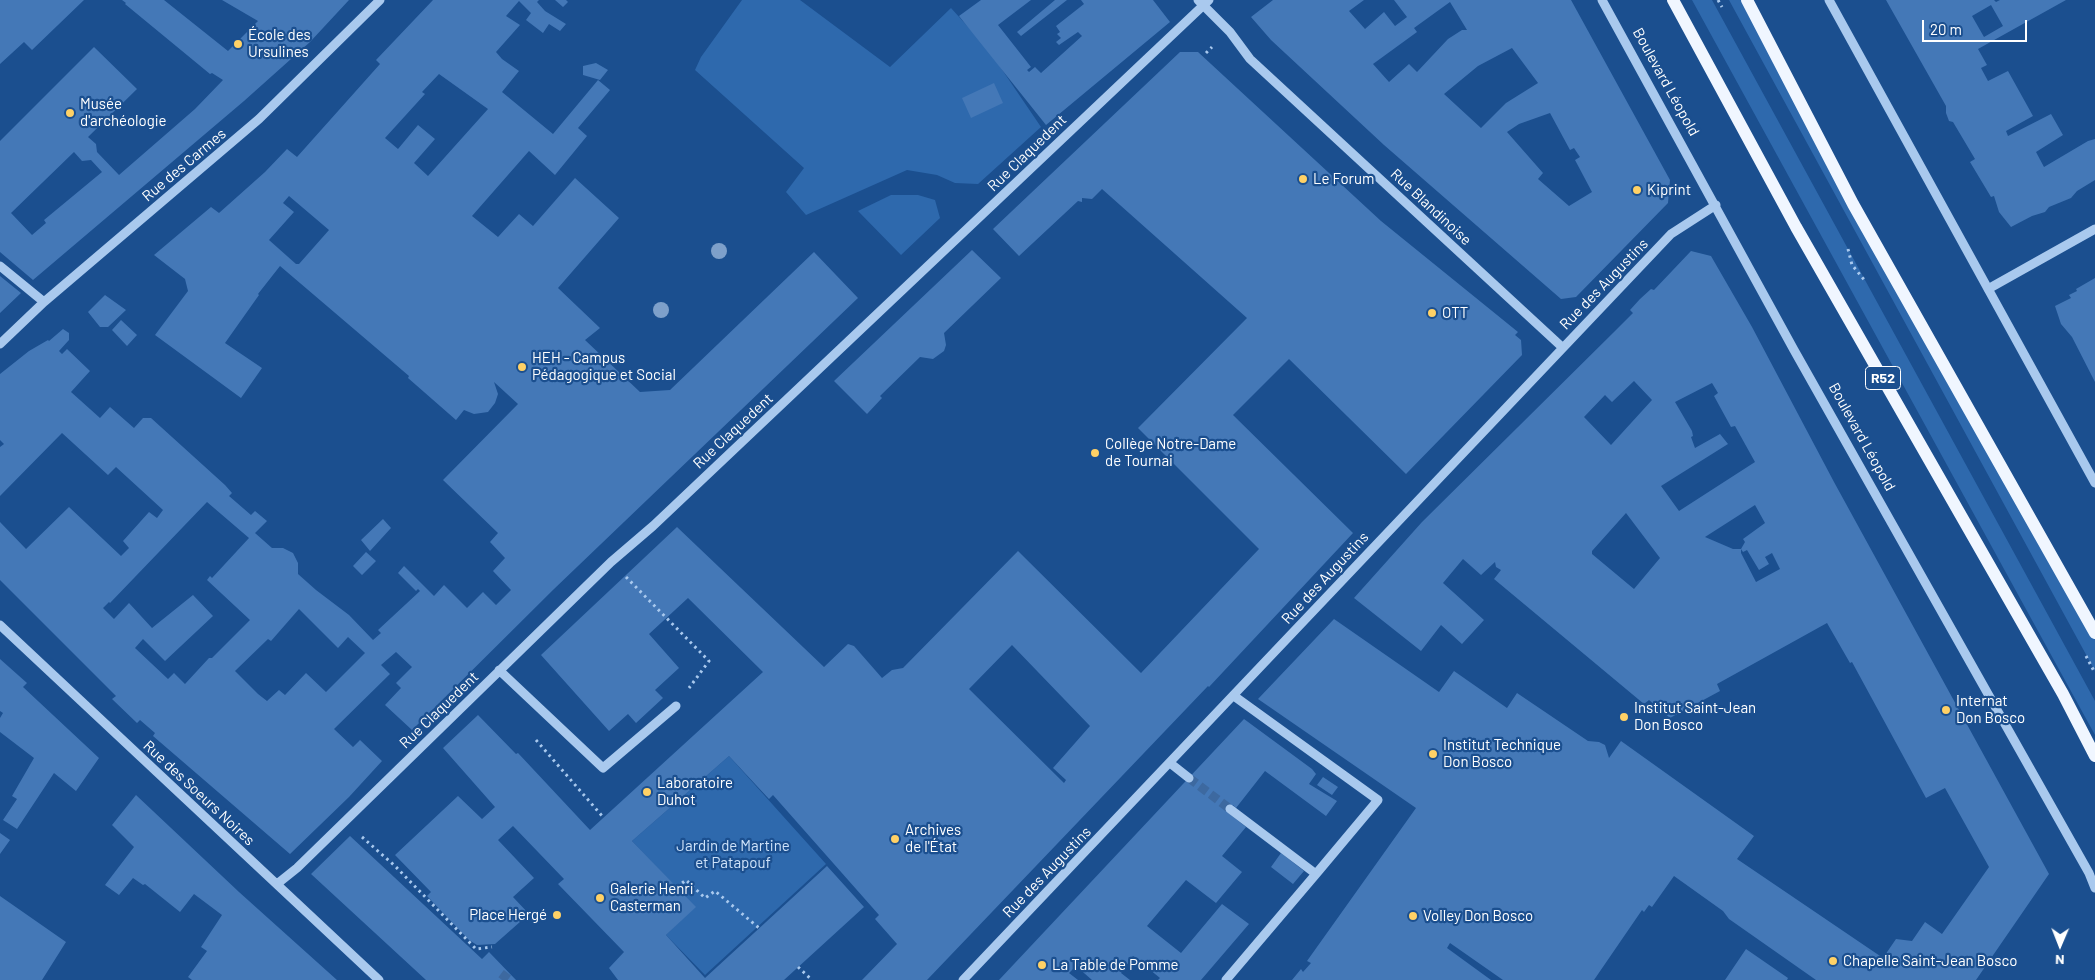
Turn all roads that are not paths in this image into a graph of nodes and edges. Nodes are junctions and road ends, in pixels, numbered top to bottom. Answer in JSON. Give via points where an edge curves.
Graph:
{"nodes":[{"id":1,"x":380,"y":0,"type":"edge"},
{"id":2,"x":1602,"y":0,"type":"edge"},
{"id":3,"x":1673,"y":0,"type":"edge"},
{"id":4,"x":1747,"y":0,"type":"edge"},
{"id":5,"x":1829,"y":0,"type":"edge"},
{"id":6,"x":1203,"y":2,"type":"edge"},
{"id":7,"x":1716,"y":205,"type":"junction"},
{"id":8,"x":2095,"y":229,"type":"edge"},
{"id":9,"x":0,"y":266,"type":"edge"},
{"id":10,"x":1988,"y":289,"type":"junction"},
{"id":11,"x":44,"y":302,"type":"junction"},
{"id":12,"x":0,"y":344,"type":"edge"},
{"id":13,"x":1562,"y":347,"type":"junction"},
{"id":14,"x":2095,"y":483,"type":"edge"},
{"id":15,"x":0,"y":625,"type":"edge"},
{"id":16,"x":2095,"y":633,"type":"edge"},
{"id":17,"x":499,"y":670,"type":"junction"},
{"id":18,"x":1234,"y":696,"type":"junction"},
{"id":19,"x":676,"y":706,"type":"road end"},
{"id":20,"x":2095,"y":756,"type":"edge"},
{"id":21,"x":1170,"y":763,"type":"junction"},
{"id":22,"x":1189,"y":778,"type":"tunnel mouth"},
{"id":23,"x":1230,"y":809,"type":"tunnel mouth"},
{"id":24,"x":1316,"y":874,"type":"junction"},
{"id":25,"x":277,"y":884,"type":"junction"},
{"id":26,"x":2095,"y":888,"type":"edge"},
{"id":27,"x":379,"y":980,"type":"edge"},
{"id":28,"x":963,"y":980,"type":"edge"},
{"id":29,"x":1226,"y":980,"type":"edge"}],
"edges":[{"from":1,"to":11,"type":"street","name":"Rue des Carmes","via":[[259,119]]},
{"from":2,"to":7,"type":"street","name":"Boulevard Léopold"},
{"from":3,"to":20,"type":"main road","number":"R52","via":[[1796,227],[2063,694]]},
{"from":4,"to":16,"type":"main road","via":[[1853,204]]},
{"from":5,"to":10,"type":"street"},
{"from":6,"to":13,"type":"street","name":"Rue Blandinoise","via":[[1250,59]]},
{"from":6,"to":17,"type":"street","name":"Rue Claquedent"},
{"from":7,"to":13,"type":"street","name":"Rue des Augustins","via":[[1671,234]]},
{"from":7,"to":26,"type":"street","name":"Boulevard Léopold"},
{"from":8,"to":10,"type":"street"},
{"from":9,"to":11,"type":"street"},
{"from":10,"to":14,"type":"street"},
{"from":11,"to":12,"type":"street","name":"Rue des Carmes"},
{"from":13,"to":18,"type":"street","name":"Rue des Augustins"},
{"from":15,"to":25,"type":"street","name":"Rue des Soeurs Noires"},
{"from":17,"to":19,"type":"street","via":[[604,768]]},
{"from":17,"to":25,"type":"street","name":"Rue Claquedent"},
{"from":18,"to":21,"type":"street","name":"Rue des Augustins"},
{"from":18,"to":24,"type":"street","via":[[1378,800]]},
{"from":21,"to":22,"type":"street"},
{"from":21,"to":28,"type":"street","name":"Rue des Augustins"},
{"from":23,"to":24,"type":"street"},
{"from":24,"to":29,"type":"street"},
{"from":25,"to":27,"type":"street","name":"Rue des Soeurs Noires"}]}
